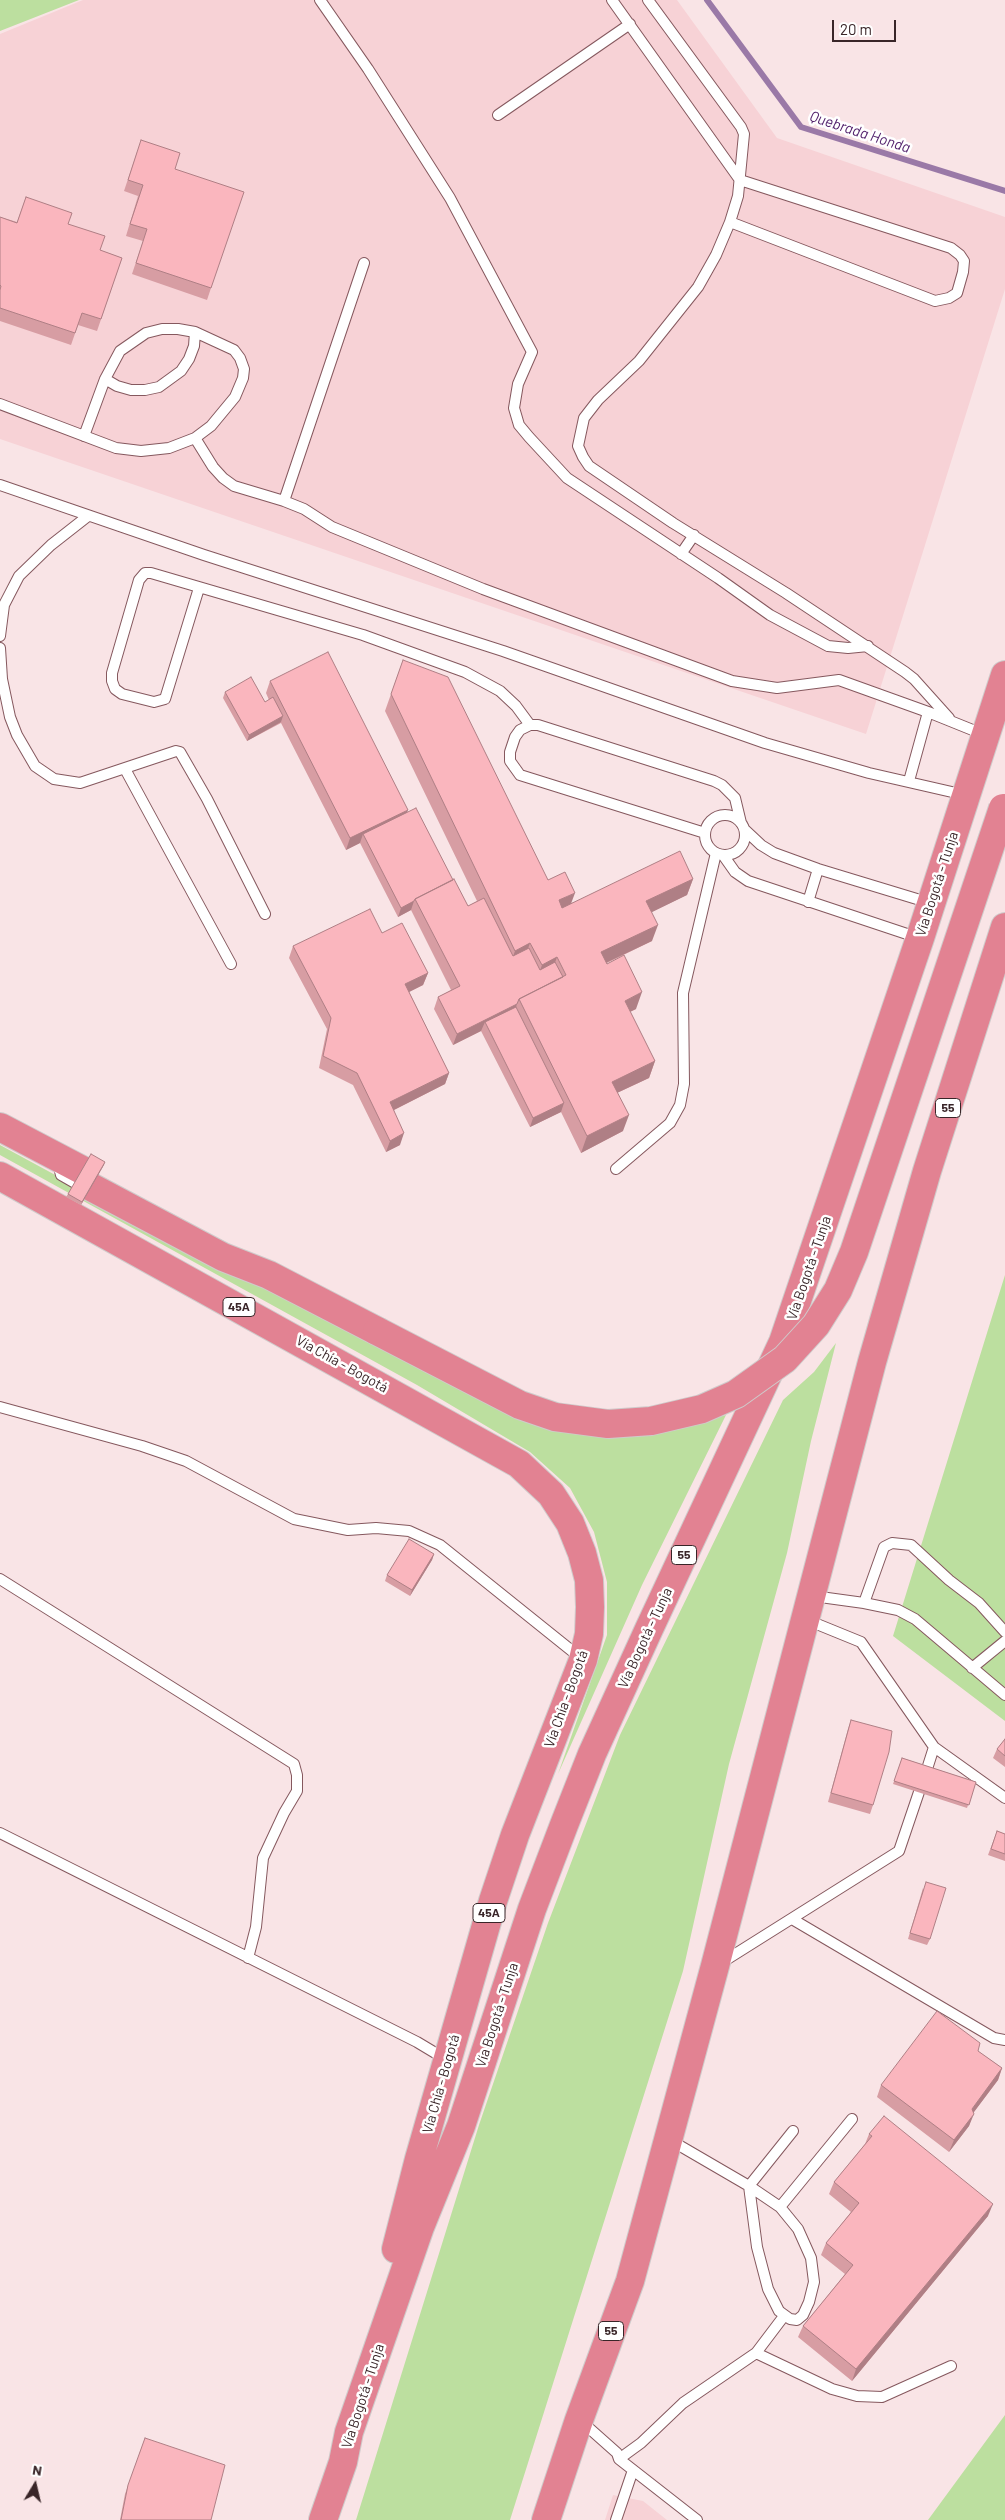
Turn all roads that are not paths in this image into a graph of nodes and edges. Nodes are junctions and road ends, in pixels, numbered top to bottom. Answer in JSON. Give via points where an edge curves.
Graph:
{"nodes":[{"id":1,"x":320,"y":0,"type":"edge"},
{"id":2,"x":612,"y":0,"type":"edge"},
{"id":3,"x":648,"y":0,"type":"edge"},
{"id":4,"x":630,"y":24,"type":"junction"},
{"id":5,"x":498,"y":115,"type":"dead end"},
{"id":6,"x":740,"y":180,"type":"junction"},
{"id":7,"x":730,"y":222,"type":"junction"},
{"id":8,"x":364,"y":263,"type":"dead end"},
{"id":9,"x":196,"y":332,"type":"junction"},
{"id":10,"x":105,"y":379,"type":"junction"},
{"id":11,"x":0,"y":404,"type":"edge"},
{"id":12,"x":84,"y":436,"type":"junction"},
{"id":13,"x":195,"y":438,"type":"junction"},
{"id":14,"x":0,"y":485,"type":"edge"},
{"id":15,"x":284,"y":500,"type":"junction"},
{"id":16,"x":88,"y":516,"type":"junction"},
{"id":17,"x":694,"y":535,"type":"junction"},
{"id":18,"x":681,"y":554,"type":"junction"},
{"id":19,"x":199,"y":588,"type":"junction"},
{"id":20,"x":0,"y":625,"type":"edge"},
{"id":21,"x":0,"y":636,"type":"edge"},
{"id":22,"x":868,"y":646,"type":"junction"},
{"id":23,"x":0,"y":648,"type":"edge"},
{"id":24,"x":1005,"y":675,"type":"edge"},
{"id":25,"x":928,"y":712,"type":"junction"},
{"id":26,"x":951,"y":721,"type":"junction"},
{"id":27,"x":530,"y":725,"type":"junction"},
{"id":28,"x":986,"y":735,"type":"junction"},
{"id":29,"x":125,"y":769,"type":"junction"},
{"id":30,"x":908,"y":781,"type":"junction"},
{"id":31,"x":966,"y":795,"type":"junction"},
{"id":32,"x":1004,"y":804,"type":"edge"},
{"id":33,"x":743,"y":826,"type":"junction"},
{"id":34,"x":706,"y":833,"type":"junction"},
{"id":35,"x":720,"y":854,"type":"junction"},
{"id":36,"x":818,"y":869,"type":"junction"},
{"id":37,"x":808,"y":902,"type":"junction"},
{"id":38,"x":931,"y":903,"type":"junction"},
{"id":39,"x":265,"y":914,"type":"dead end"},
{"id":40,"x":1005,"y":927,"type":"edge"},
{"id":41,"x":920,"y":938,"type":"junction"},
{"id":42,"x":1000,"y":959,"type":"edge"},
{"id":43,"x":231,"y":964,"type":"dead end"},
{"id":44,"x":0,"y":1127,"type":"edge"},
{"id":45,"x":0,"y":1140,"type":"edge"},
{"id":46,"x":616,"y":1169,"type":"dead end"},
{"id":47,"x":0,"y":1176,"type":"edge"},
{"id":48,"x":82,"y":1180,"type":"junction"},
{"id":49,"x":269,"y":1275,"type":"junction"},
{"id":50,"x":0,"y":1407,"type":"edge"},
{"id":51,"x":0,"y":1579,"type":"edge"},
{"id":52,"x":864,"y":1603,"type":"junction"},
{"id":53,"x":809,"y":1608,"type":"junction"},
{"id":54,"x":1005,"y":1632,"type":"edge"},
{"id":55,"x":1005,"y":1641,"type":"edge"},
{"id":56,"x":583,"y":1660,"type":"junction"},
{"id":57,"x":972,"y":1668,"type":"junction"},
{"id":58,"x":1005,"y":1695,"type":"edge"},
{"id":59,"x":934,"y":1747,"type":"junction"},
{"id":60,"x":927,"y":1769,"type":"edge"},
{"id":61,"x":920,"y":1792,"type":"edge"},
{"id":62,"x":1005,"y":1798,"type":"edge"},
{"id":63,"x":0,"y":1832,"type":"edge"},
{"id":64,"x":792,"y":1918,"type":"junction"},
{"id":65,"x":248,"y":1958,"type":"junction"},
{"id":66,"x":716,"y":1966,"type":"junction"},
{"id":67,"x":1005,"y":2040,"type":"edge"},
{"id":68,"x":448,"y":2060,"type":"junction"},
{"id":69,"x":852,"y":2120,"type":"dead end"},
{"id":70,"x":793,"y":2131,"type":"dead end"},
{"id":71,"x":669,"y":2139,"type":"junction"},
{"id":72,"x":749,"y":2186,"type":"junction"},
{"id":73,"x":780,"y":2207,"type":"junction"},
{"id":74,"x":784,"y":2316,"type":"junction"},
{"id":75,"x":756,"y":2352,"type":"junction"},
{"id":76,"x":951,"y":2366,"type":"dead end"},
{"id":77,"x":579,"y":2420,"type":"junction"},
{"id":78,"x":349,"y":2432,"type":"junction"},
{"id":79,"x":619,"y":2459,"type":"junction"},
{"id":80,"x":633,"y":2470,"type":"junction"},
{"id":81,"x":323,"y":2520,"type":"edge"},
{"id":82,"x":546,"y":2520,"type":"edge"},
{"id":83,"x":616,"y":2520,"type":"edge"},
{"id":84,"x":697,"y":2520,"type":"edge"}],
"edges":[{"from":1,"to":18,"type":"lane","via":[[450,198],[532,352],[514,408],[519,425],[566,478]]},
{"from":2,"to":4,"type":"lane"},
{"from":3,"to":6,"type":"lane","via":[[741,127],[744,134]]},
{"from":4,"to":5,"type":"lane"},
{"from":4,"to":6,"type":"lane"},
{"from":6,"to":7,"type":"lane"},
{"from":6,"to":7,"type":"lane","via":[[952,248],[964,261],[963,272],[957,293],[935,301]]},
{"from":7,"to":17,"type":"lane","via":[[698,287],[639,361],[584,418],[578,446],[589,466]]},
{"from":8,"to":15,"type":"lane"},
{"from":9,"to":10,"type":"lane","via":[[170,329],[146,333],[120,351]]},
{"from":9,"to":10,"type":"lane","via":[[189,359],[181,371],[159,387],[131,390]]},
{"from":9,"to":13,"type":"lane","via":[[234,350],[244,369],[235,397],[211,426]]},
{"from":10,"to":12,"type":"lane"},
{"from":11,"to":12,"type":"lane"},
{"from":12,"to":13,"type":"lane","via":[[116,448],[141,451],[169,448]]},
{"from":13,"to":15,"type":"lane","via":[[223,478],[234,486]]},
{"from":14,"to":16,"type":"lane"},
{"from":15,"to":25,"type":"lane","via":[[332,526],[483,589],[732,681],[777,688],[839,680]]},
{"from":16,"to":20,"type":"lane","via":[[19,576],[4,606]]},
{"from":16,"to":30,"type":"lane","via":[[503,651],[764,742],[869,774]]},
{"from":17,"to":18,"type":"lane"},
{"from":17,"to":22,"type":"lane"},
{"from":18,"to":22,"type":"lane","via":[[770,615],[828,646]]},
{"from":19,"to":19,"type":"lane","via":[[165,699],[154,702],[122,694],[115,688],[112,673],[141,575],[150,573]]},
{"from":19,"to":27,"type":"lane","via":[[363,635],[465,672],[500,691]]},
{"from":20,"to":21,"type":"lane"},
{"from":22,"to":26,"type":"lane","via":[[914,679]]},
{"from":23,"to":29,"type":"lane","via":[[10,717],[26,753],[36,766],[54,779],[80,783]]},
{"from":24,"to":28,"type":"highway","name":"Vía Bogotá - Tunja","number":"55"},
{"from":25,"to":26,"type":"lane"},
{"from":25,"to":30,"type":"lane"},
{"from":26,"to":28,"type":"lane"},
{"from":27,"to":33,"type":"lane","via":[[538,724],[722,785],[735,798]]},
{"from":27,"to":34,"type":"lane","via":[[520,730],[510,752],[510,761],[520,775]]},
{"from":28,"to":31,"type":"highway","name":"Vía Bogotá - Tunja","number":"55"},
{"from":29,"to":39,"type":"lane","via":[[176,751],[181,753]]},
{"from":29,"to":43,"type":"lane"},
{"from":30,"to":31,"type":"lane"},
{"from":31,"to":38,"type":"highway","name":"Vía Bogotá - Tunja","number":"55"},
{"from":32,"to":49,"type":"highway","bridge":true,"via":[[854,1252],[838,1290],[816,1325],[785,1359],[736,1394],[702,1409],[651,1421],[608,1424],[555,1417],[520,1405]]},
{"from":33,"to":34,"type":"lane","via":[[728,816],[720,816],[708,826]]},
{"from":33,"to":35,"type":"lane","via":[[746,838],[738,851]]},
{"from":33,"to":36,"type":"lane","via":[[765,848]]},
{"from":34,"to":35,"type":"lane","via":[[710,848]]},
{"from":35,"to":37,"type":"lane","via":[[735,872],[748,881]]},
{"from":35,"to":46,"type":"lane","via":[[683,993],[684,1084],[680,1105],[670,1122]]},
{"from":36,"to":37,"type":"lane"},
{"from":36,"to":38,"type":"lane"},
{"from":37,"to":41,"type":"lane"},
{"from":38,"to":41,"type":"highway","name":"Vía Bogotá - Tunja","number":"55"},
{"from":40,"to":42,"type":"highway","number":"55"},
{"from":41,"to":78,"type":"highway","name":"Vía Bogotá - Tunja","number":"55","via":[[783,1342],[633,1664],[564,1824],[532,1909],[461,2126],[420,2227]]},
{"from":42,"to":53,"type":"highway","number":"55","via":[[899,1268]]},
{"from":44,"to":48,"type":"highway"},
{"from":45,"to":48,"type":"highway"},
{"from":47,"to":56,"type":"highway","name":"Vía Chía - Bogotá","number":"45A","via":[[519,1464],[551,1494],[570,1523],[582,1553],[589,1580],[590,1607],[589,1634]]},
{"from":48,"to":49,"type":"highway","via":[[223,1257]]},
{"from":48,"to":49,"type":"highway","via":[[228,1246]]},
{"from":50,"to":56,"type":"lane","via":[[186,1461],[294,1519],[348,1530],[410,1531],[440,1545]]},
{"from":51,"to":65,"type":"lane","via":[[294,1764],[297,1791],[263,1858],[256,1927]]},
{"from":52,"to":53,"type":"lane"},
{"from":52,"to":54,"type":"lane","via":[[884,1548],[892,1543],[911,1545],[979,1603]]},
{"from":52,"to":57,"type":"lane","via":[[898,1610],[915,1619]]},
{"from":53,"to":59,"type":"lane","via":[[861,1642]]},
{"from":53,"to":66,"type":"highway","number":"55"},
{"from":55,"to":57,"type":"lane"},
{"from":56,"to":68,"type":"highway","name":"Vía Chía - Bogotá","number":"45A","via":[[512,1844]]},
{"from":57,"to":58,"type":"lane"},
{"from":59,"to":60,"type":"lane"},
{"from":59,"to":62,"type":"lane"},
{"from":61,"to":64,"type":"lane","via":[[899,1851]]},
{"from":63,"to":65,"type":"lane"},
{"from":64,"to":66,"type":"lane"},
{"from":64,"to":67,"type":"lane","via":[[994,2038]]},
{"from":65,"to":68,"type":"lane"},
{"from":66,"to":71,"type":"highway","number":"55"},
{"from":68,"to":78,"type":"highway","name":"Vía Chía - Bogotá","number":"45A","via":[[419,2159]]},
{"from":69,"to":73,"type":"lane"},
{"from":70,"to":72,"type":"lane"},
{"from":71,"to":72,"type":"lane"},
{"from":71,"to":77,"type":"highway","number":"55","via":[[630,2281]]},
{"from":72,"to":73,"type":"lane"},
{"from":72,"to":74,"type":"lane","via":[[763,2274],[774,2303]]},
{"from":73,"to":74,"type":"lane","via":[[798,2229],[814,2272],[813,2290],[803,2315],[797,2320]]},
{"from":74,"to":75,"type":"lane"},
{"from":75,"to":76,"type":"lane","via":[[832,2389],[857,2396],[882,2397]]},
{"from":75,"to":79,"type":"lane","via":[[683,2403]]},
{"from":77,"to":79,"type":"lane","via":[[617,2453]]},
{"from":77,"to":82,"type":"highway","number":"55"},
{"from":78,"to":81,"type":"highway","name":"Vía Bogotá - Tunja","number":"55","via":[[343,2462]]},
{"from":79,"to":80,"type":"lane"},
{"from":80,"to":83,"type":"lane"},
{"from":80,"to":84,"type":"lane"}]}
